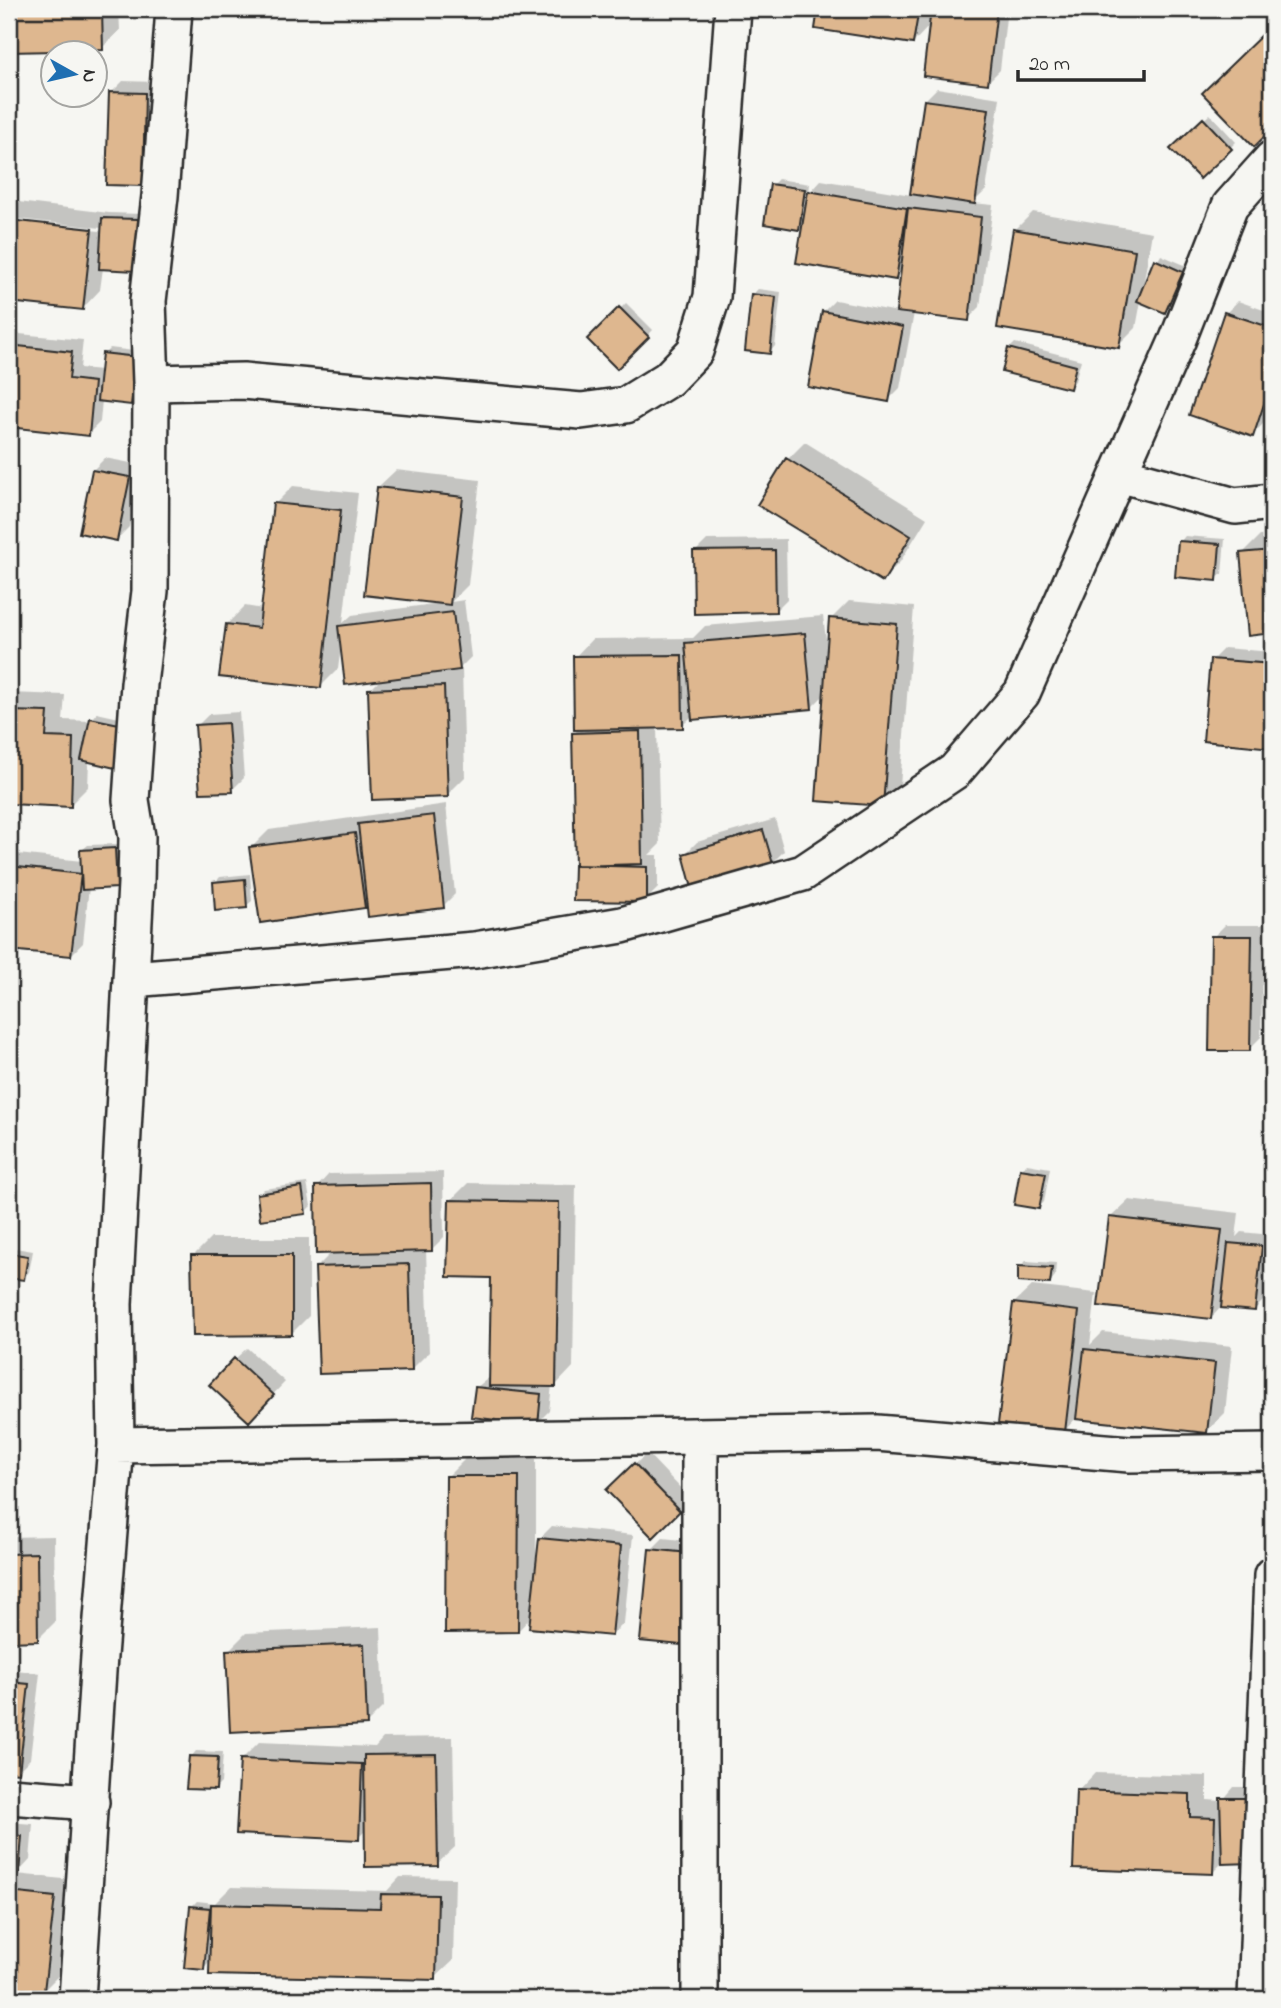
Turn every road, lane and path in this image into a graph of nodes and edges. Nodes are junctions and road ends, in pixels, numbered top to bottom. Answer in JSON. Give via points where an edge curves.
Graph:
{"nodes":[{"id":1,"x":174,"y":9,"type":"edge"},
{"id":2,"x":733,"y":9,"type":"edge"},
{"id":3,"x":1272,"y":159,"type":"edge"},
{"id":4,"x":151,"y":383,"type":"junction"},
{"id":5,"x":1118,"y":474,"type":"junction"},
{"id":6,"x":1272,"y":502,"type":"edge"},
{"id":7,"x":132,"y":979,"type":"junction"},
{"id":8,"x":700,"y":1436,"type":"junction"},
{"id":9,"x":116,"y":1445,"type":"junction"},
{"id":10,"x":1272,"y":1452,"type":"edge"},
{"id":11,"x":1272,"y":1575,"type":"edge"},
{"id":12,"x":9,"y":1796,"type":"edge"},
{"id":13,"x":91,"y":1802,"type":"junction"},
{"id":14,"x":78,"y":1999,"type":"edge"},
{"id":15,"x":700,"y":1999,"type":"edge"},
{"id":16,"x":1256,"y":1999,"type":"edge"}],
"edges":[{"from":1,"to":4,"type":"street","via":[[148,301]]},
{"from":2,"to":4,"type":"street","via":[[712,297],[695,351],[668,379],[626,405],[580,411],[243,382]]},
{"from":3,"to":5,"type":"street","via":[[1230,206],[1178,340]]},
{"from":4,"to":7,"type":"street","via":[[150,591],[131,800],[137,837]]},
{"from":5,"to":6,"type":"street","via":[[1234,506]]},
{"from":5,"to":7,"type":"street","via":[[1022,693],[955,771],[803,873],[622,925],[475,950]]},
{"from":7,"to":9,"type":"street","via":[[114,1304]]},
{"from":8,"to":9,"type":"street"},
{"from":8,"to":10,"type":"street","via":[[877,1433],[1129,1454]]},
{"from":8,"to":15,"type":"street"},
{"from":9,"to":13,"type":"street"},
{"from":11,"to":16,"type":"street"},
{"from":12,"to":13,"type":"street"},
{"from":13,"to":14,"type":"street"}]}
